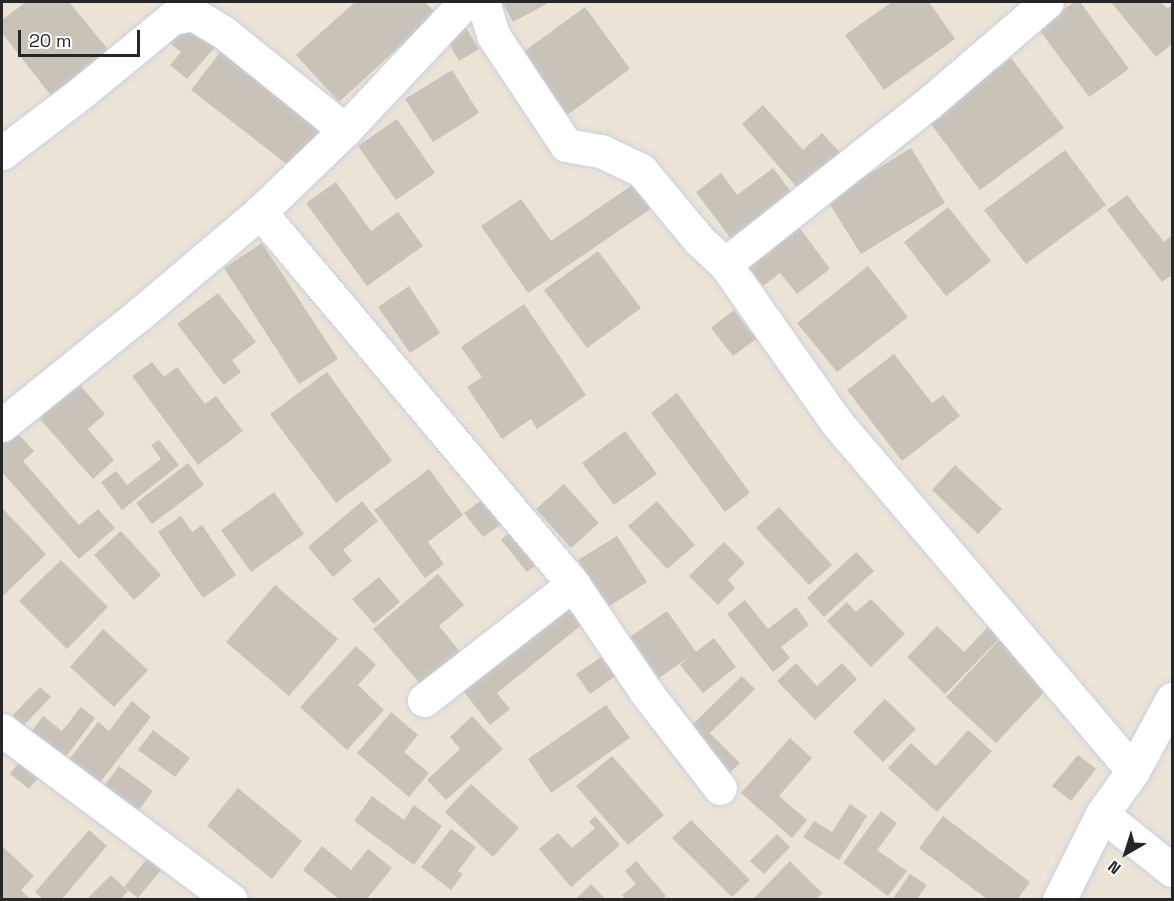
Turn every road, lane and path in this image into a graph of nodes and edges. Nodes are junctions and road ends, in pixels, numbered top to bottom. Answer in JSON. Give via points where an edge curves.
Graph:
{"nodes":[{"id":1,"x":465,"y":2,"type":"edge"},
{"id":2,"x":483,"y":2,"type":"edge"},
{"id":3,"x":1047,"y":2,"type":"edge"},
{"id":4,"x":345,"y":130,"type":"junction"},
{"id":5,"x":2,"y":153,"type":"edge"},
{"id":6,"x":260,"y":212,"type":"junction"},
{"id":7,"x":725,"y":264,"type":"junction"},
{"id":8,"x":2,"y":424,"type":"edge"},
{"id":9,"x":573,"y":584,"type":"junction"},
{"id":10,"x":1173,"y":699,"type":"edge"},
{"id":11,"x":424,"y":700,"type":"dead end"},
{"id":12,"x":2,"y":730,"type":"edge"},
{"id":13,"x":1133,"y":771,"type":"junction"},
{"id":14,"x":720,"y":788,"type":"dead end"},
{"id":15,"x":1102,"y":814,"type":"junction"},
{"id":16,"x":1173,"y":870,"type":"edge"},
{"id":17,"x":231,"y":900,"type":"edge"},
{"id":18,"x":1059,"y":900,"type":"edge"}],
"edges":[{"from":1,"to":4,"type":"street"},
{"from":2,"to":7,"type":"street","via":[[493,35],[566,146],[601,151],[640,170],[699,240]]},
{"from":3,"to":7,"type":"street","via":[[929,103]]},
{"from":4,"to":5,"type":"street","via":[[223,32],[193,14],[172,18]]},
{"from":4,"to":6,"type":"street"},
{"from":6,"to":8,"type":"street"},
{"from":6,"to":9,"type":"street"},
{"from":7,"to":13,"type":"street","via":[[838,424]]},
{"from":9,"to":11,"type":"street"},
{"from":9,"to":14,"type":"street","via":[[646,692]]},
{"from":10,"to":13,"type":"street"},
{"from":12,"to":17,"type":"street"},
{"from":13,"to":15,"type":"street"},
{"from":15,"to":16,"type":"street"},
{"from":15,"to":18,"type":"street"}]}
